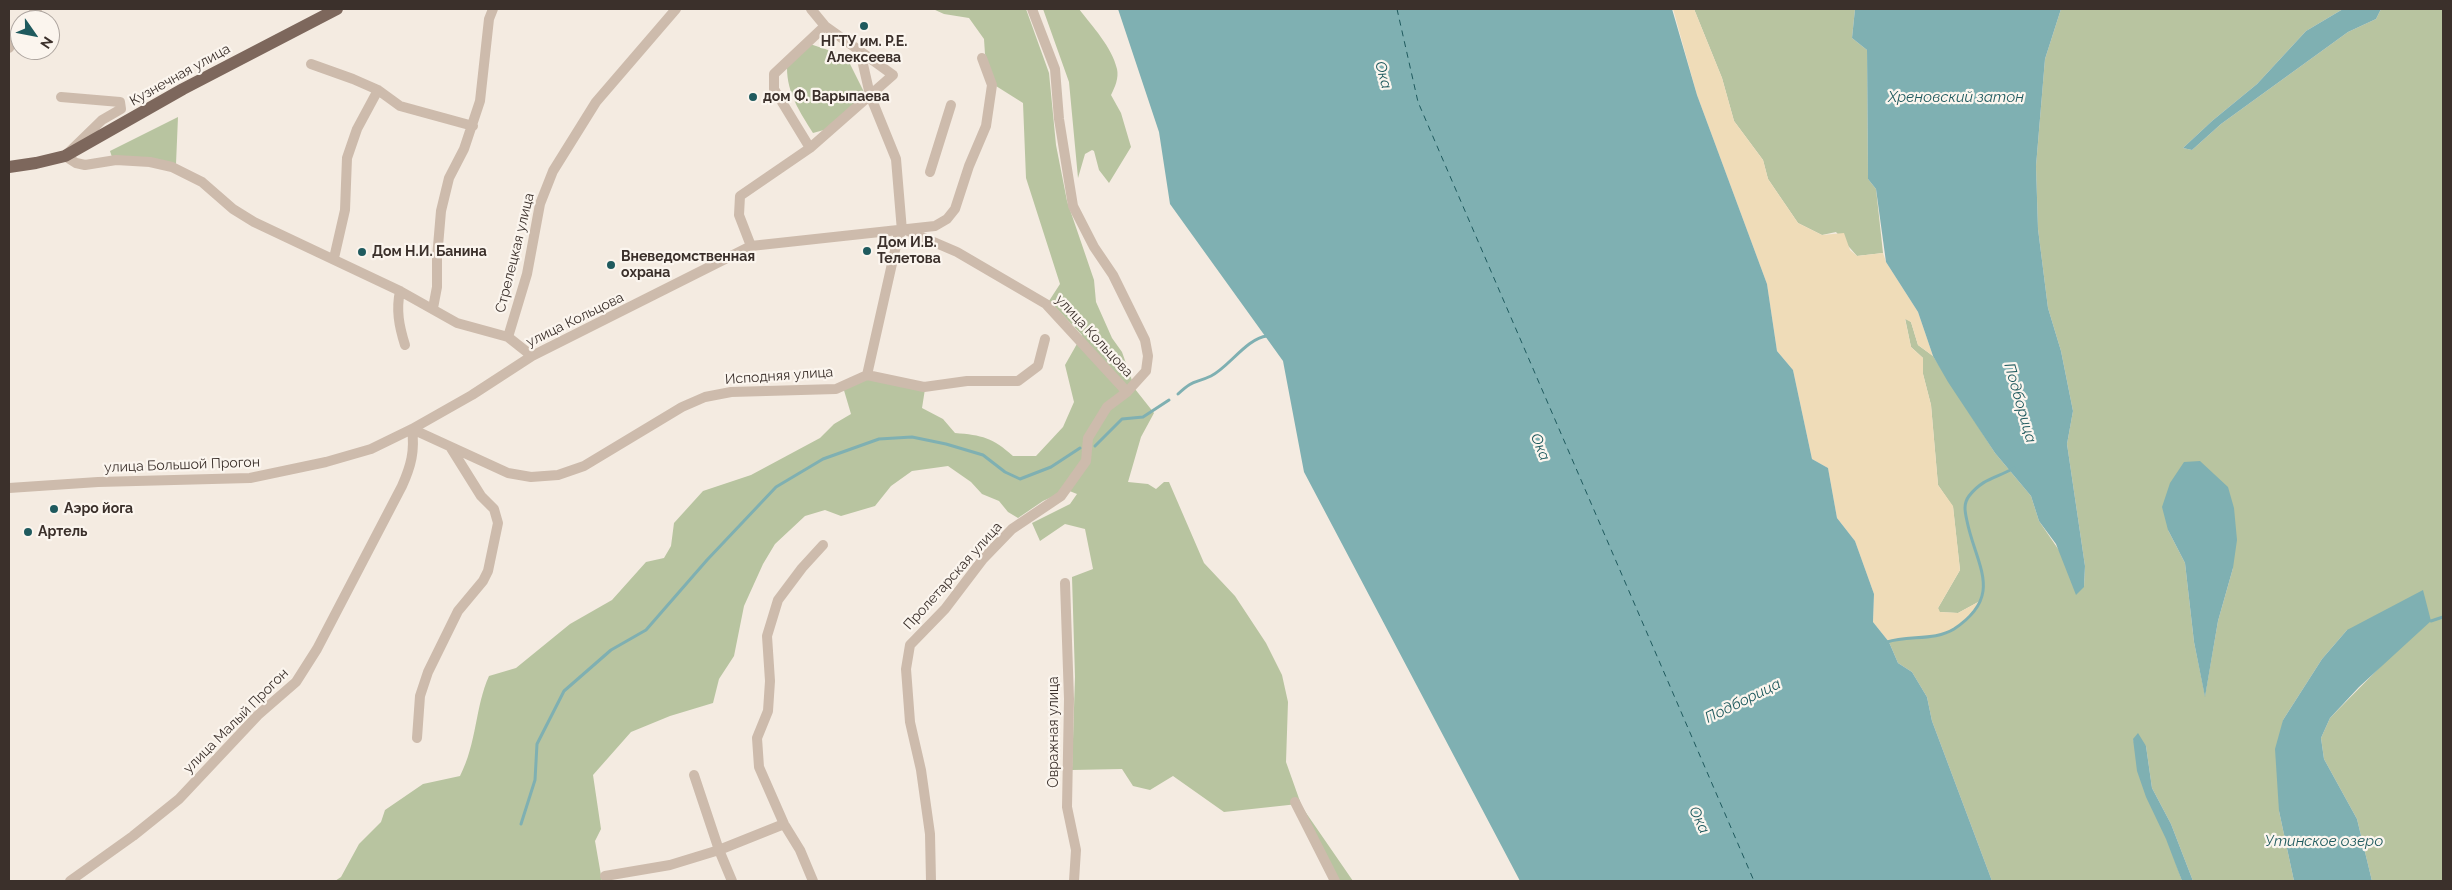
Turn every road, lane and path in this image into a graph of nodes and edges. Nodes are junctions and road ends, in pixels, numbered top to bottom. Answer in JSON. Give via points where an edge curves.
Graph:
{"nodes":[{"id":1,"x":337,"y":9,"type":"edge"},
{"id":2,"x":493,"y":9,"type":"edge"},
{"id":3,"x":676,"y":9,"type":"edge"},
{"id":4,"x":811,"y":9,"type":"edge"},
{"id":5,"x":1032,"y":9,"type":"edge"},
{"id":6,"x":824,"y":26,"type":"junction"},
{"id":7,"x":860,"y":51,"type":"junction"},
{"id":8,"x":982,"y":58,"type":"dead end"},
{"id":9,"x":311,"y":64,"type":"dead end"},
{"id":10,"x":378,"y":90,"type":"junction"},
{"id":11,"x":870,"y":95,"type":"junction"},
{"id":12,"x":61,"y":98,"type":"dead end"},
{"id":13,"x":951,"y":105,"type":"dead end"},
{"id":14,"x":473,"y":126,"type":"junction"},
{"id":15,"x":810,"y":148,"type":"junction"},
{"id":16,"x":65,"y":156,"type":"junction"},
{"id":17,"x":9,"y":167,"type":"edge"},
{"id":18,"x":930,"y":172,"type":"dead end"},
{"id":19,"x":905,"y":231,"type":"junction"},
{"id":20,"x":751,"y":246,"type":"junction"},
{"id":21,"x":334,"y":258,"type":"junction"},
{"id":22,"x":400,"y":290,"type":"junction"},
{"id":23,"x":433,"y":308,"type":"junction"},
{"id":24,"x":508,"y":337,"type":"junction"},
{"id":25,"x":1044,"y":339,"type":"dead end"},
{"id":26,"x":405,"y":345,"type":"dead end"},
{"id":27,"x":532,"y":356,"type":"junction"},
{"id":28,"x":867,"y":375,"type":"junction"},
{"id":29,"x":1127,"y":392,"type":"junction"},
{"id":30,"x":435,"y":415,"type":"joint"},
{"id":31,"x":412,"y":429,"type":"junction"},
{"id":32,"x":451,"y":448,"type":"junction"},
{"id":33,"x":9,"y":488,"type":"edge"},
{"id":34,"x":823,"y":545,"type":"dead end"},
{"id":35,"x":1064,"y":583,"type":"dead end"},
{"id":36,"x":417,"y":738,"type":"dead end"},
{"id":37,"x":694,"y":775,"type":"dead end"},
{"id":38,"x":1295,"y":802,"type":"dead end"},
{"id":39,"x":784,"y":824,"type":"junction"},
{"id":40,"x":719,"y":850,"type":"junction"},
{"id":41,"x":605,"y":876,"type":"dead end"},
{"id":42,"x":70,"y":881,"type":"edge"},
{"id":43,"x":732,"y":881,"type":"edge"},
{"id":44,"x":813,"y":881,"type":"edge"},
{"id":45,"x":931,"y":881,"type":"edge"},
{"id":46,"x":1074,"y":881,"type":"edge"},
{"id":47,"x":1336,"y":881,"type":"edge"}],
"edges":[{"from":1,"to":16,"type":"main road","name":"Кузнечная улица","via":[[183,89]]},
{"from":2,"to":14,"type":"street","via":[[489,19],[480,101]]},
{"from":3,"to":24,"type":"street","name":"Стрелецкая улица","via":[[596,102],[553,171],[540,204],[527,274]]},
{"from":4,"to":6,"type":"street"},
{"from":5,"to":29,"type":"street","name":"Пролетарская улица","via":[[1055,69],[1059,119],[1074,206],[1145,340],[1146,371]]},
{"from":6,"to":7,"type":"street"},
{"from":6,"to":15,"type":"street","via":[[774,74],[774,89]]},
{"from":7,"to":11,"type":"street"},
{"from":7,"to":11,"type":"street","via":[[893,75]]},
{"from":8,"to":19,"type":"street","name":"улица Кольцова","via":[[992,85],[986,126],[955,210],[935,226]]},
{"from":9,"to":10,"type":"street"},
{"from":10,"to":14,"type":"street","via":[[400,106]]},
{"from":10,"to":21,"type":"street","via":[[357,129],[347,158],[345,210]]},
{"from":11,"to":15,"type":"street"},
{"from":11,"to":19,"type":"street","via":[[896,159]]},
{"from":12,"to":16,"type":"street","via":[[120,102],[121,110],[102,120]]},
{"from":13,"to":18,"type":"street"},
{"from":14,"to":23,"type":"street","via":[[449,178],[441,211]]},
{"from":15,"to":20,"type":"street","via":[[740,196],[739,215]]},
{"from":16,"to":17,"type":"main road","name":"Кузнечная улица"},
{"from":16,"to":21,"type":"street","via":[[85,165],[116,160],[172,167],[202,182],[225,203],[254,222]]},
{"from":19,"to":20,"type":"street","name":"улица Кольцова"},
{"from":19,"to":28,"type":"street","via":[[898,237]]},
{"from":19,"to":29,"type":"street","name":"улица Кольцова","via":[[957,252],[1046,304]]},
{"from":20,"to":27,"type":"street","name":"улица Кольцова"},
{"from":21,"to":22,"type":"street"},
{"from":22,"to":23,"type":"street"},
{"from":22,"to":26,"type":"street","via":[[399,328]]},
{"from":23,"to":24,"type":"street","via":[[457,323]]},
{"from":24,"to":27,"type":"street"},
{"from":25,"to":28,"type":"street","via":[[1038,366],[1018,381],[967,381],[924,388]]},
{"from":27,"to":30,"type":"street","name":"улица Кольцова"},
{"from":28,"to":32,"type":"street","name":"Исподняя улица","via":[[836,389],[731,392],[706,397],[584,466],[558,475],[531,477],[508,473]]},
{"from":29,"to":45,"type":"street","name":"Пролетарская улица","via":[[1107,407],[1088,438],[1086,461],[1061,496],[1012,529],[983,559],[945,609],[910,645],[906,668],[910,722],[930,834]]},
{"from":30,"to":31,"type":"street","name":"улица Большой Прогон"},
{"from":31,"to":32,"type":"street","name":"Исподняя улица"},
{"from":31,"to":33,"type":"street","name":"улица Большой Прогон","via":[[371,449],[298,470],[250,478]]},
{"from":31,"to":42,"type":"street","name":"улица Малый Прогон","via":[[412,463],[402,486],[317,649],[296,682],[258,715],[179,799]]},
{"from":32,"to":36,"type":"street","via":[[481,496],[494,509],[498,523],[488,571],[458,611],[428,672],[417,711]]},
{"from":34,"to":39,"type":"street","via":[[778,600],[767,636],[770,681],[768,712],[757,738],[759,767]]},
{"from":35,"to":46,"type":"street","name":"Овражная улица","via":[[1070,699],[1067,807],[1076,850]]},
{"from":37,"to":40,"type":"street"},
{"from":38,"to":47,"type":"street"},
{"from":39,"to":40,"type":"street"},
{"from":39,"to":44,"type":"street"},
{"from":40,"to":41,"type":"street","via":[[670,865]]},
{"from":40,"to":43,"type":"street"}]}
